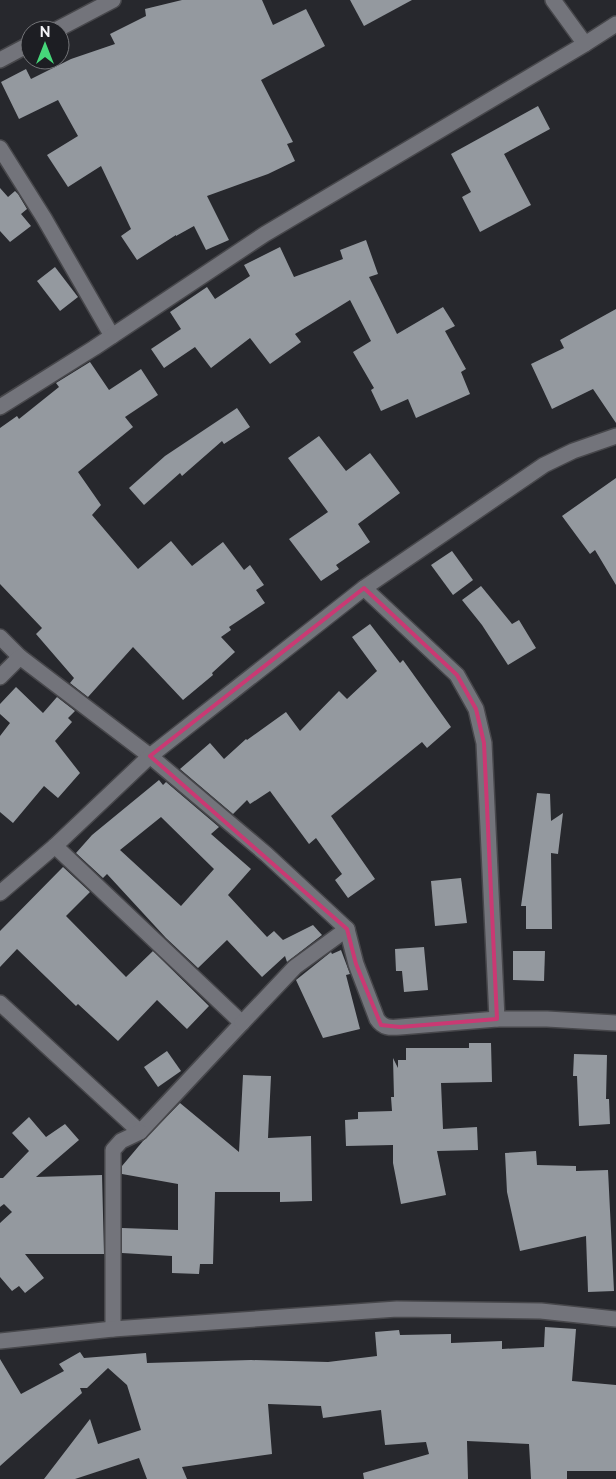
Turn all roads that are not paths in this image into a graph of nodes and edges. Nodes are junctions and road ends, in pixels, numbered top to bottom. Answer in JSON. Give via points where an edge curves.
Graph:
{"nodes":[{"id":1,"x":113,"y":0,"type":"edge"},
{"id":2,"x":553,"y":0,"type":"edge"},
{"id":3,"x":70,"y":23,"type":"edge"},
{"id":4,"x":616,"y":24,"type":"edge"},
{"id":5,"x":585,"y":44,"type":"junction"},
{"id":6,"x":20,"y":49,"type":"edge"},
{"id":7,"x":0,"y":60,"type":"edge"},
{"id":8,"x":0,"y":148,"type":"edge"},
{"id":9,"x":112,"y":336,"type":"junction"},
{"id":10,"x":0,"y":407,"type":"edge"},
{"id":11,"x":616,"y":436,"type":"edge"},
{"id":12,"x":364,"y":588,"type":"junction"},
{"id":13,"x":0,"y":637,"type":"edge"},
{"id":14,"x":20,"y":657,"type":"junction"},
{"id":15,"x":0,"y":677,"type":"edge"},
{"id":16,"x":150,"y":756,"type":"junction"},
{"id":17,"x":55,"y":846,"type":"junction"},
{"id":18,"x":0,"y":893,"type":"edge"},
{"id":19,"x":347,"y":929,"type":"junction"},
{"id":20,"x":0,"y":1003,"type":"edge"},
{"id":21,"x":497,"y":1019,"type":"junction"},
{"id":22,"x":242,"y":1023,"type":"junction"},
{"id":23,"x":616,"y":1023,"type":"edge"},
{"id":24,"x":140,"y":1132,"type":"junction"},
{"id":25,"x":616,"y":1319,"type":"edge"},
{"id":26,"x":113,"y":1329,"type":"junction"},
{"id":27,"x":0,"y":1341,"type":"edge"}],
"edges":[{"from":1,"to":3,"type":"street"},
{"from":2,"to":5,"type":"street"},
{"from":4,"to":5,"type":"street"},
{"from":5,"to":9,"type":"street","via":[[265,234]]},
{"from":6,"to":7,"type":"street"},
{"from":8,"to":9,"type":"street"},
{"from":9,"to":10,"type":"street"},
{"from":11,"to":12,"type":"street","via":[[573,450],[544,465]]},
{"from":12,"to":16,"type":"street"},
{"from":12,"to":21,"type":"street","via":[[457,676],[476,709],[484,743]]},
{"from":13,"to":14,"type":"street"},
{"from":14,"to":15,"type":"street"},
{"from":14,"to":16,"type":"street"},
{"from":16,"to":17,"type":"street"},
{"from":16,"to":19,"type":"street","via":[[266,854]]},
{"from":17,"to":18,"type":"street"},
{"from":17,"to":22,"type":"street"},
{"from":19,"to":21,"type":"street","via":[[356,964],[381,1025],[389,1028]]},
{"from":19,"to":22,"type":"street","via":[[295,967]]},
{"from":20,"to":24,"type":"street"},
{"from":21,"to":23,"type":"street"},
{"from":22,"to":24,"type":"street"},
{"from":24,"to":26,"type":"street","via":[[121,1141],[113,1150]]},
{"from":25,"to":26,"type":"street","via":[[541,1311],[397,1310]]},
{"from":26,"to":27,"type":"street"}]}
